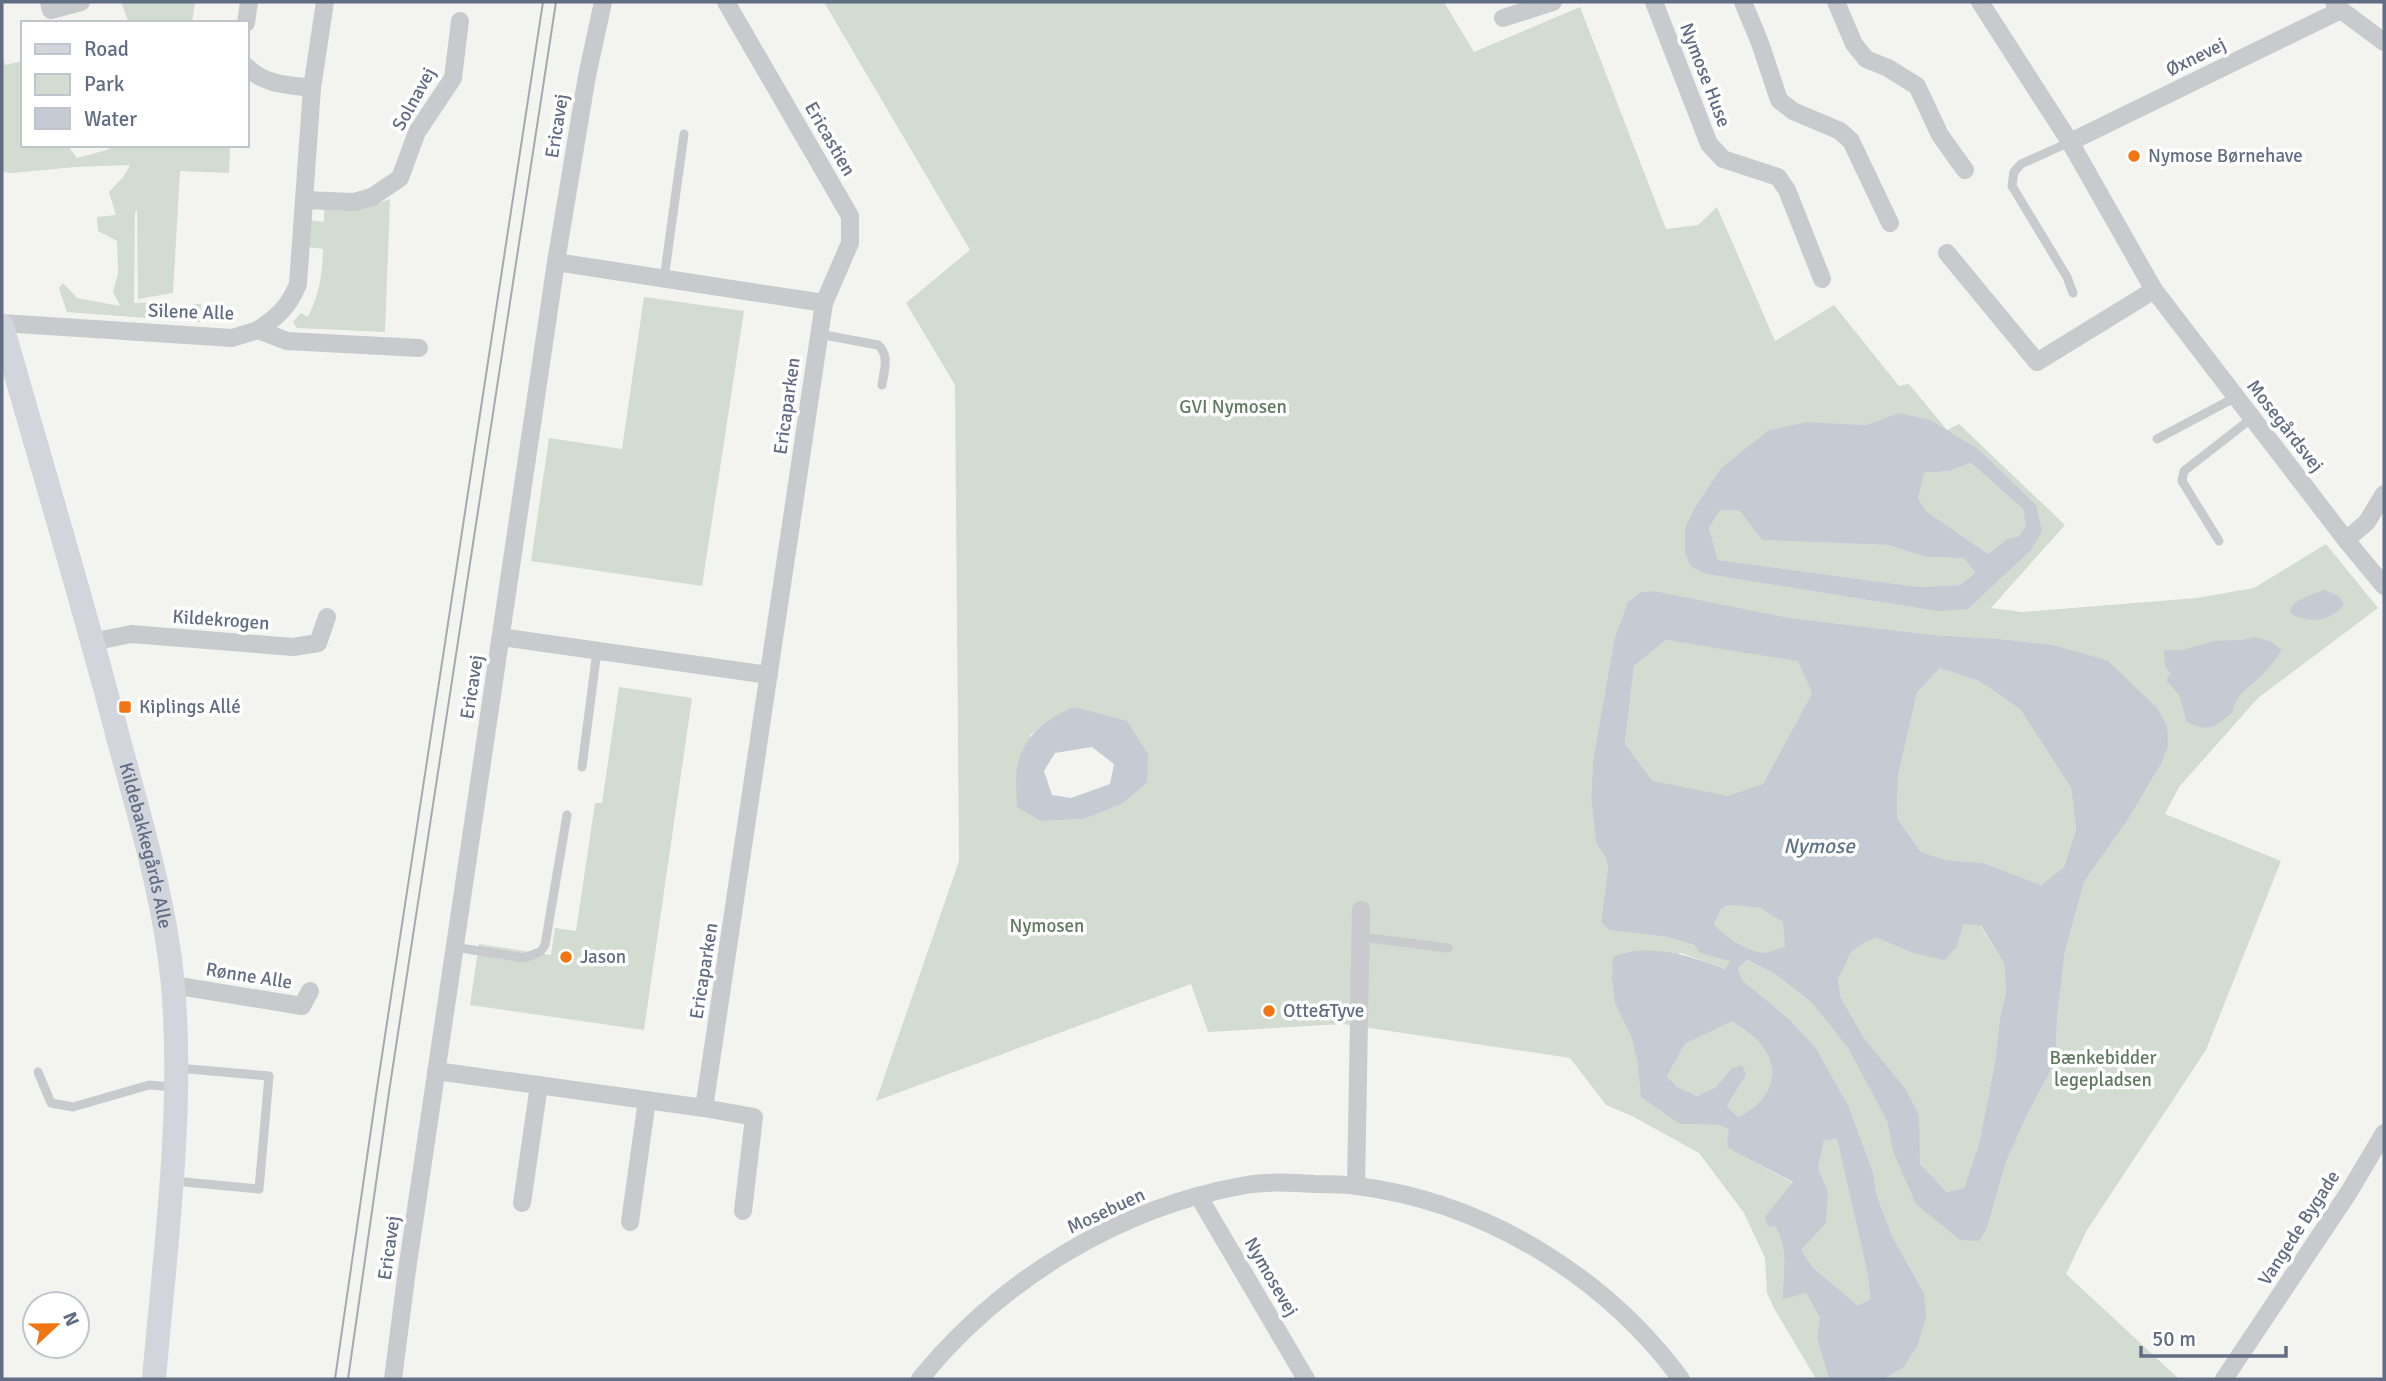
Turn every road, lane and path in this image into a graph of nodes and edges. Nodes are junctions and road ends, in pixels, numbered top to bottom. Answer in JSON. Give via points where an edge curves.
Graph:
{"nodes":[{"id":1,"x":49,"y":2,"type":"edge"},
{"id":2,"x":81,"y":2,"type":"edge"},
{"id":3,"x":249,"y":2,"type":"edge"},
{"id":4,"x":325,"y":2,"type":"edge"},
{"id":5,"x":603,"y":2,"type":"edge"},
{"id":6,"x":726,"y":2,"type":"edge"},
{"id":7,"x":1552,"y":2,"type":"edge"},
{"id":8,"x":1654,"y":2,"type":"edge"},
{"id":9,"x":1743,"y":2,"type":"edge"},
{"id":10,"x":1836,"y":2,"type":"edge"},
{"id":11,"x":1980,"y":2,"type":"edge"},
{"id":12,"x":1527,"y":6,"type":"edge"},
{"id":13,"x":2337,"y":6,"type":"edge"},
{"id":14,"x":1503,"y":18,"type":"dead end"},
{"id":15,"x":246,"y":21,"type":"edge"},
{"id":16,"x":460,"y":21,"type":"dead end"},
{"id":17,"x":2384,"y":42,"type":"edge"},
{"id":18,"x":248,"y":68,"type":"edge"},
{"id":19,"x":312,"y":88,"type":"junction"},
{"id":20,"x":684,"y":134,"type":"dead end"},
{"id":21,"x":2070,"y":142,"type":"junction"},
{"id":22,"x":1965,"y":170,"type":"dead end"},
{"id":23,"x":304,"y":200,"type":"junction"},
{"id":24,"x":1890,"y":223,"type":"dead end"},
{"id":25,"x":1947,"y":253,"type":"dead end"},
{"id":26,"x":556,"y":262,"type":"junction"},
{"id":27,"x":664,"y":279,"type":"junction"},
{"id":28,"x":1822,"y":279,"type":"dead end"},
{"id":29,"x":2154,"y":290,"type":"junction"},
{"id":30,"x":2073,"y":293,"type":"dead end"},
{"id":31,"x":824,"y":303,"type":"junction"},
{"id":32,"x":2,"y":324,"type":"edge"},
{"id":33,"x":258,"y":330,"type":"junction"},
{"id":34,"x":819,"y":334,"type":"junction"},
{"id":35,"x":419,"y":348,"type":"dead end"},
{"id":36,"x":882,"y":385,"type":"dead end"},
{"id":37,"x":2236,"y":397,"type":"junction"},
{"id":38,"x":2252,"y":418,"type":"junction"},
{"id":39,"x":2157,"y":439,"type":"dead end"},
{"id":40,"x":2384,"y":494,"type":"edge"},
{"id":41,"x":2346,"y":540,"type":"junction"},
{"id":42,"x":2219,"y":541,"type":"dead end"},
{"id":43,"x":2384,"y":586,"type":"edge"},
{"id":44,"x":327,"y":617,"type":"dead end"},
{"id":45,"x":501,"y":637,"type":"junction"},
{"id":46,"x":92,"y":642,"type":"junction"},
{"id":47,"x":597,"y":651,"type":"junction"},
{"id":48,"x":769,"y":675,"type":"junction"},
{"id":49,"x":582,"y":767,"type":"dead end"},
{"id":50,"x":567,"y":815,"type":"dead end"},
{"id":51,"x":1361,"y":910,"type":"dead end"},
{"id":52,"x":1360,"y":936,"type":"junction"},
{"id":53,"x":454,"y":947,"type":"junction"},
{"id":54,"x":1448,"y":948,"type":"dead end"},
{"id":55,"x":173,"y":985,"type":"junction"},
{"id":56,"x":310,"y":991,"type":"dead end"},
{"id":57,"x":436,"y":1071,"type":"junction"},
{"id":58,"x":38,"y":1072,"type":"dead end"},
{"id":59,"x":175,"y":1077,"type":"junction"},
{"id":60,"x":539,"y":1085,"type":"junction"},
{"id":61,"x":647,"y":1100,"type":"junction"},
{"id":62,"x":704,"y":1108,"type":"junction"},
{"id":63,"x":2384,"y":1133,"type":"edge"},
{"id":64,"x":171,"y":1181,"type":"junction"},
{"id":65,"x":1356,"y":1185,"type":"junction"},
{"id":66,"x":1199,"y":1197,"type":"junction"},
{"id":67,"x":522,"y":1202,"type":"dead end"},
{"id":68,"x":743,"y":1211,"type":"dead end"},
{"id":69,"x":630,"y":1222,"type":"dead end"},
{"id":70,"x":928,"y":1376,"type":"edge"},
{"id":71,"x":154,"y":1379,"type":"edge"},
{"id":72,"x":393,"y":1379,"type":"edge"},
{"id":73,"x":1306,"y":1379,"type":"edge"},
{"id":74,"x":1681,"y":1379,"type":"edge"},
{"id":75,"x":2224,"y":1379,"type":"edge"}],
"edges":[{"from":1,"to":2,"type":"street","via":[[51,10]]},
{"from":3,"to":15,"type":"street"},
{"from":4,"to":19,"type":"street"},
{"from":5,"to":26,"type":"street","name":"Ericavej"},
{"from":6,"to":31,"type":"street","name":"Ericastien","via":[[850,216],[850,243]]},
{"from":7,"to":12,"type":"street"},
{"from":8,"to":28,"type":"street","name":"Nymose Huse","via":[[1709,144],[1723,159],[1778,177]]},
{"from":9,"to":24,"type":"street","via":[[1779,100],[1851,141]]},
{"from":10,"to":22,"type":"street","via":[[1854,44],[1867,59],[1917,86],[1940,135]]},
{"from":11,"to":21,"type":"street","name":"Mosegårdsvej"},
{"from":12,"to":14,"type":"street"},
{"from":13,"to":17,"type":"street"},
{"from":13,"to":21,"type":"street","name":"Øxnevej"},
{"from":16,"to":23,"type":"street","name":"Solnavej","via":[[453,78],[417,131],[400,178],[372,197],[354,202]]},
{"from":18,"to":19,"type":"street","via":[[267,81]]},
{"from":19,"to":23,"type":"street"},
{"from":20,"to":27,"type":"lane"},
{"from":21,"to":29,"type":"street","name":"Mosegårdsvej"},
{"from":21,"to":30,"type":"lane","via":[[2021,164],[2012,186]]},
{"from":23,"to":33,"type":"street","via":[[298,285],[278,317]]},
{"from":25,"to":29,"type":"street","via":[[2037,362]]},
{"from":26,"to":27,"type":"street"},
{"from":26,"to":45,"type":"street","name":"Ericavej"},
{"from":27,"to":31,"type":"street"},
{"from":29,"to":37,"type":"street","name":"Mosegårdsvej"},
{"from":31,"to":34,"type":"street","name":"Ericaparken"},
{"from":32,"to":33,"type":"street","name":"Silene Alle","via":[[232,338]]},
{"from":32,"to":46,"type":"street","name":"Kildebakkegårds Alle"},
{"from":33,"to":35,"type":"street","name":"Silene Alle","via":[[287,341]]},
{"from":34,"to":36,"type":"lane","via":[[882,348]]},
{"from":34,"to":48,"type":"street","name":"Ericaparken"},
{"from":37,"to":38,"type":"street","name":"Mosegårdsvej"},
{"from":37,"to":39,"type":"lane"},
{"from":38,"to":41,"type":"street","name":"Mosegårdsvej"},
{"from":38,"to":42,"type":"lane","via":[[2184,471],[2182,481]]},
{"from":40,"to":41,"type":"street","via":[[2367,522]]},
{"from":41,"to":43,"type":"street","name":"Mosegårdsvej"},
{"from":44,"to":46,"type":"street","name":"Kildekrogen","via":[[318,643],[293,647],[131,634]]},
{"from":45,"to":47,"type":"street"},
{"from":45,"to":53,"type":"street","name":"Ericavej"},
{"from":46,"to":55,"type":"street","name":"Kildebakkegårds Alle","via":[[158,882]]},
{"from":47,"to":48,"type":"street"},
{"from":47,"to":49,"type":"lane"},
{"from":48,"to":62,"type":"street","name":"Ericaparken"},
{"from":50,"to":53,"type":"lane","via":[[545,945],[540,952],[524,958]]},
{"from":51,"to":52,"type":"street"},
{"from":52,"to":54,"type":"lane"},
{"from":52,"to":65,"type":"street"},
{"from":53,"to":57,"type":"street","name":"Ericavej"},
{"from":55,"to":56,"type":"street","name":"Rønne Alle","via":[[302,1006]]},
{"from":55,"to":59,"type":"street","name":"Kildebakkegårds Alle"},
{"from":57,"to":60,"type":"street"},
{"from":57,"to":72,"type":"street","name":"Ericavej"},
{"from":58,"to":59,"type":"lane","via":[[51,1103],[73,1107]]},
{"from":59,"to":64,"type":"street","name":"Kildebakkegårds Alle"},
{"from":59,"to":64,"type":"lane","via":[[269,1076],[259,1189]]},
{"from":60,"to":61,"type":"street"},
{"from":60,"to":67,"type":"street"},
{"from":61,"to":62,"type":"street"},
{"from":61,"to":69,"type":"street"},
{"from":62,"to":68,"type":"street","via":[[754,1117]]},
{"from":63,"to":75,"type":"street","name":"Vangede Bygade"},
{"from":64,"to":71,"type":"street","name":"Kildebakkegårds Alle"},
{"from":65,"to":66,"type":"street","name":"Mosebuen","via":[[1247,1185]]},
{"from":65,"to":74,"type":"street","name":"Mosebuen","via":[[1447,1208],[1497,1227],[1558,1261],[1623,1313]]},
{"from":66,"to":70,"type":"street","name":"Mosebuen","via":[[1133,1217],[1061,1255],[999,1298]]},
{"from":66,"to":73,"type":"street","name":"Nymosevej"}]}
